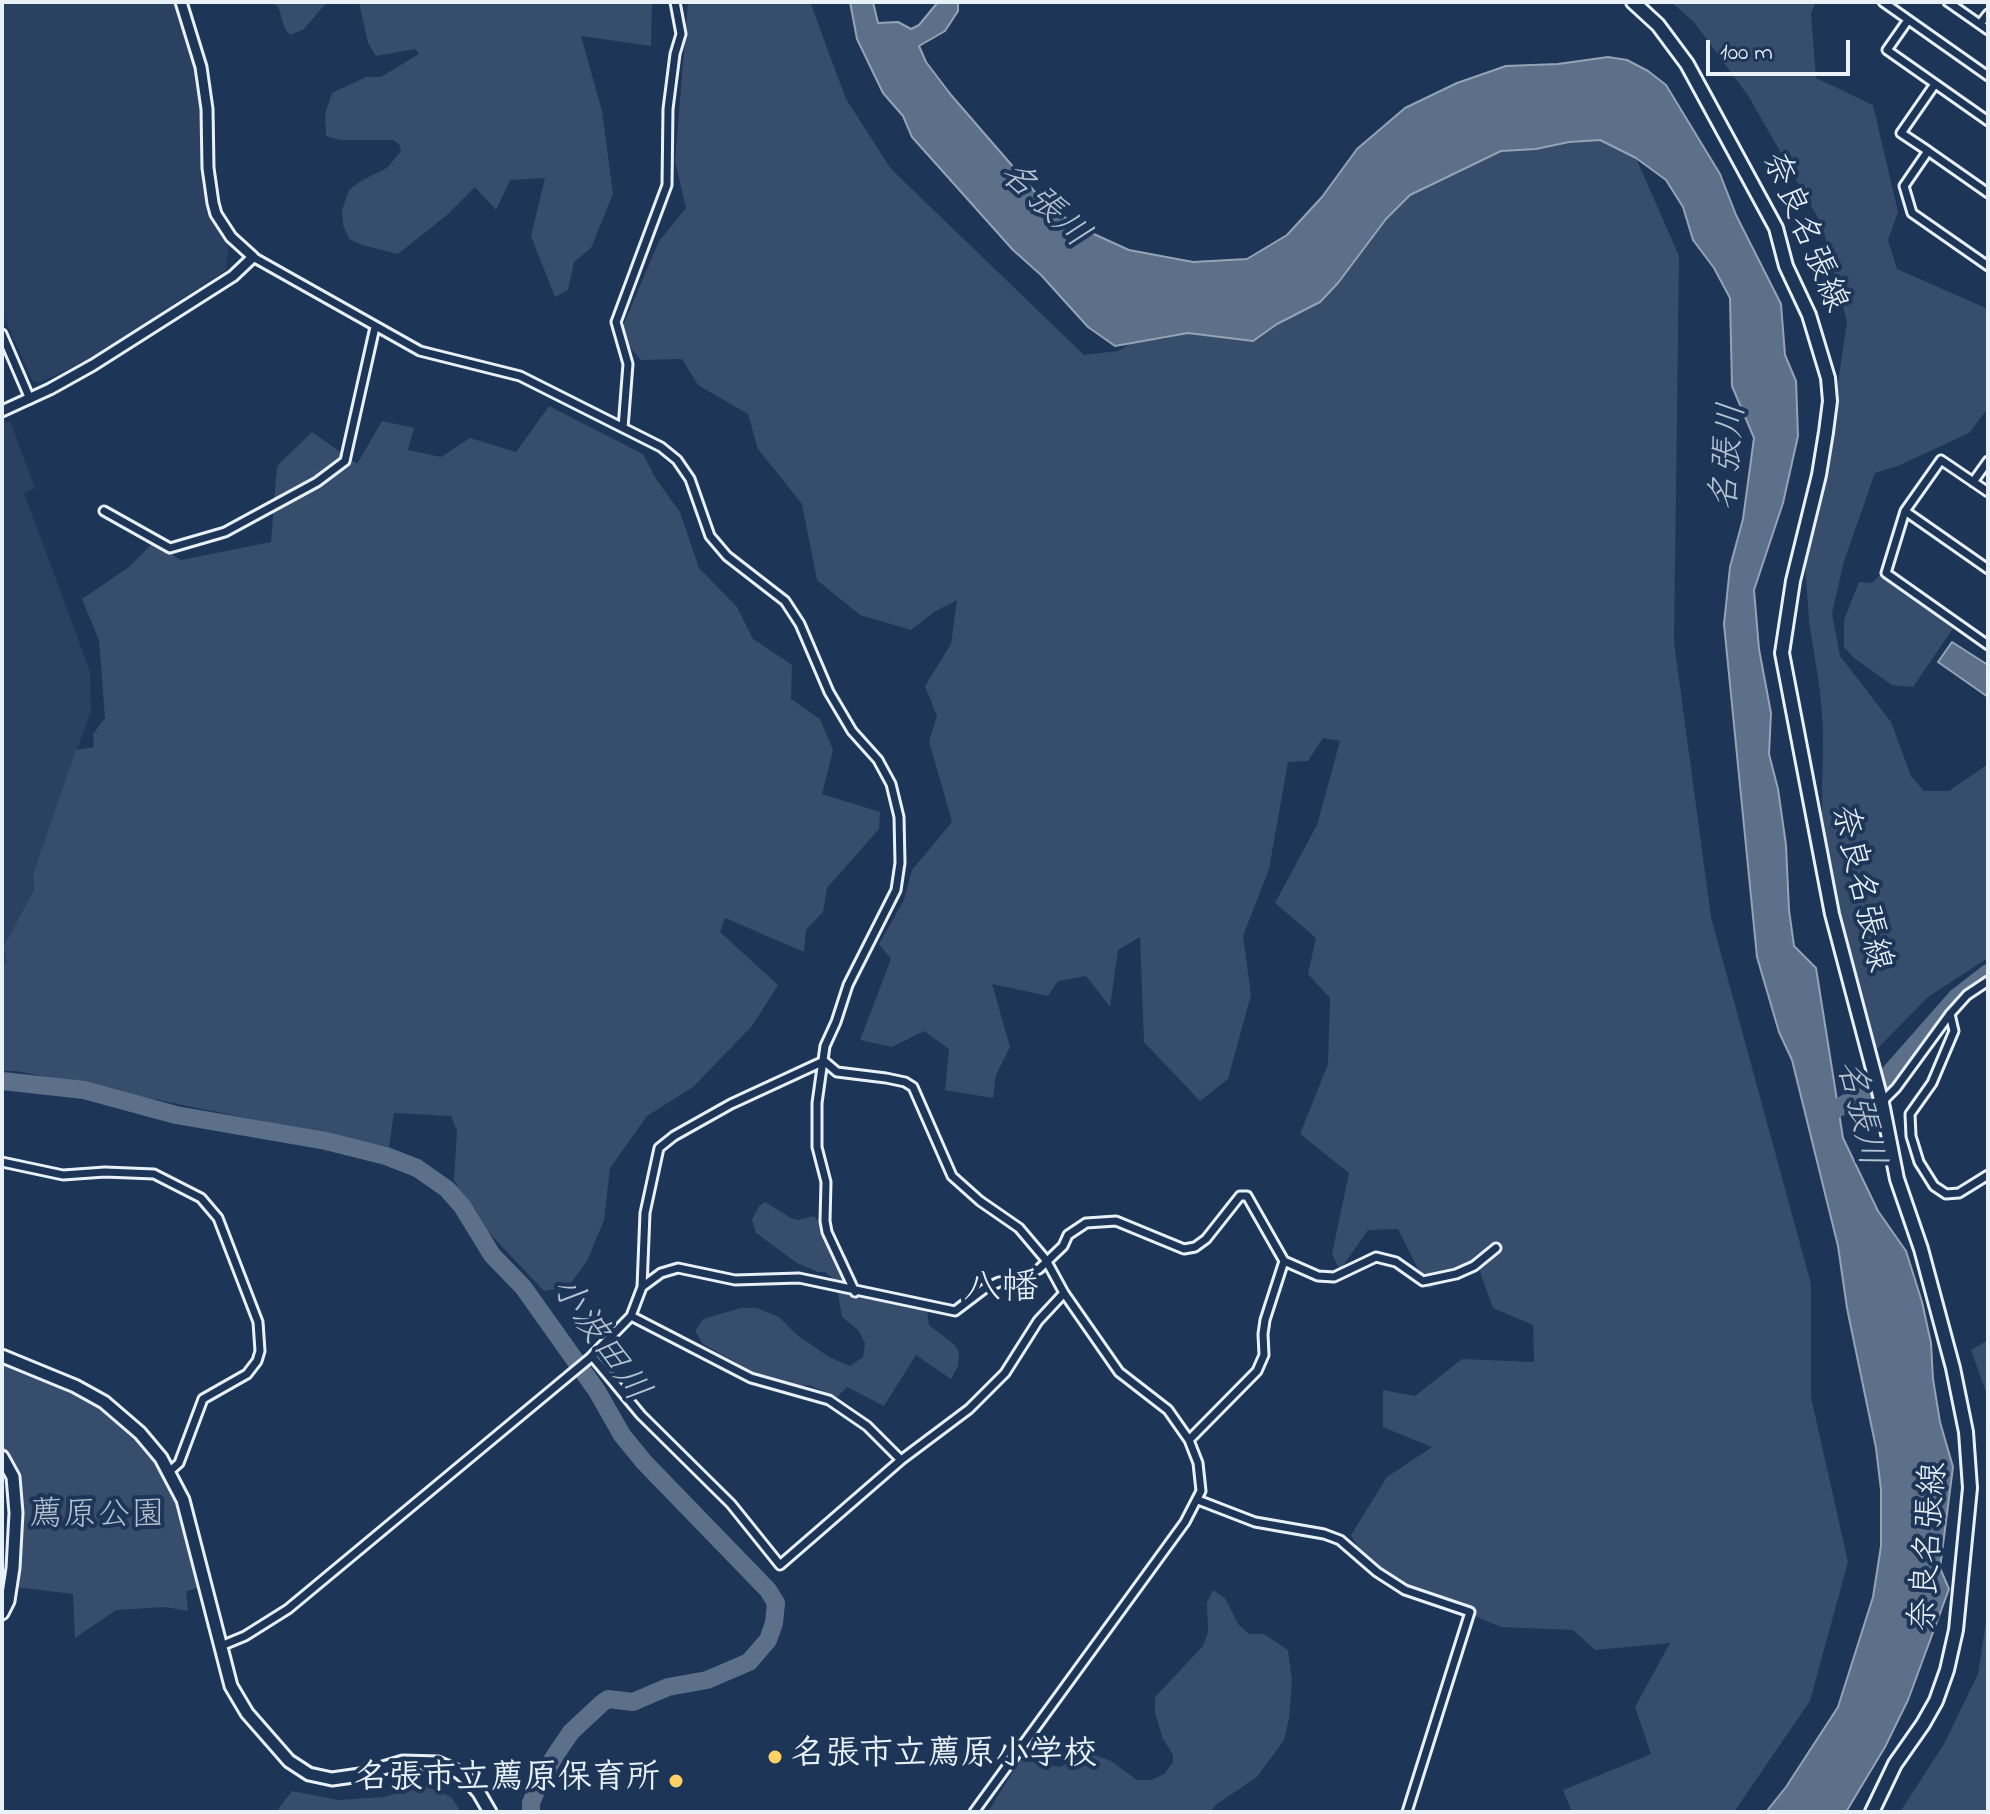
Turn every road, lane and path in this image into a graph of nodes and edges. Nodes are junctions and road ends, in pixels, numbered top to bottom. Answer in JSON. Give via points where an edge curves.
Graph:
{"nodes":[{"id":1,"x":181,"y":2,"type":"edge"},
{"id":2,"x":675,"y":2,"type":"edge"},
{"id":3,"x":1633,"y":2,"type":"edge"},
{"id":4,"x":1883,"y":2,"type":"edge"},
{"id":5,"x":1948,"y":2,"type":"edge"},
{"id":6,"x":1988,"y":14,"type":"edge"},
{"id":7,"x":1908,"y":20,"type":"junction"},
{"id":8,"x":1980,"y":24,"type":"junction"},
{"id":9,"x":1988,"y":30,"type":"edge"},
{"id":10,"x":1988,"y":76,"type":"edge"},
{"id":11,"x":1935,"y":84,"type":"junction"},
{"id":12,"x":1988,"y":121,"type":"edge"},
{"id":13,"x":1928,"y":151,"type":"junction"},
{"id":14,"x":1988,"y":193,"type":"edge"},
{"id":15,"x":253,"y":257,"type":"junction"},
{"id":16,"x":1988,"y":266,"type":"edge"},
{"id":17,"x":375,"y":327,"type":"junction"},
{"id":18,"x":2,"y":334,"type":"edge"},
{"id":19,"x":30,"y":399,"type":"junction"},
{"id":20,"x":2,"y":411,"type":"edge"},
{"id":21,"x":623,"y":428,"type":"junction"},
{"id":22,"x":1988,"y":461,"type":"edge"},
{"id":23,"x":1973,"y":482,"type":"junction"},
{"id":24,"x":1988,"y":492,"type":"edge"},
{"id":25,"x":104,"y":511,"type":"dead end"},
{"id":26,"x":1905,"y":511,"type":"junction"},
{"id":27,"x":1988,"y":569,"type":"edge"},
{"id":28,"x":1988,"y":645,"type":"edge"},
{"id":29,"x":1988,"y":981,"type":"edge"},
{"id":30,"x":1950,"y":1014,"type":"junction"},
{"id":31,"x":824,"y":1061,"type":"junction"},
{"id":32,"x":1880,"y":1098,"type":"junction"},
{"id":33,"x":2,"y":1162,"type":"edge"},
{"id":34,"x":1988,"y":1175,"type":"edge"},
{"id":35,"x":1496,"y":1248,"type":"dead end"},
{"id":36,"x":1046,"y":1260,"type":"junction"},
{"id":37,"x":1284,"y":1261,"type":"junction"},
{"id":38,"x":642,"y":1287,"type":"junction"},
{"id":39,"x":855,"y":1292,"type":"junction"},
{"id":40,"x":1064,"y":1293,"type":"junction"},
{"id":41,"x":631,"y":1316,"type":"junction"},
{"id":42,"x":2,"y":1356,"type":"edge"},
{"id":43,"x":591,"y":1357,"type":"junction"},
{"id":44,"x":1189,"y":1440,"type":"junction"},
{"id":45,"x":2,"y":1457,"type":"edge"},
{"id":46,"x":901,"y":1460,"type":"junction"},
{"id":47,"x":170,"y":1471,"type":"junction"},
{"id":48,"x":1198,"y":1500,"type":"junction"},
{"id":49,"x":2,"y":1613,"type":"edge"},
{"id":50,"x":221,"y":1646,"type":"junction"},
{"id":51,"x":490,"y":1812,"type":"edge"},
{"id":52,"x":974,"y":1812,"type":"edge"},
{"id":53,"x":1407,"y":1812,"type":"edge"},
{"id":54,"x":1872,"y":1812,"type":"edge"}],
"edges":[{"from":1,"to":15,"type":"street","via":[[201,67],[216,214]]},
{"from":2,"to":21,"type":"street","via":[[681,34],[668,109],[667,185],[616,322],[628,364]]},
{"from":3,"to":32,"type":"main road","name":"奈良名張線","via":[[1687,64],[1776,228],[1828,378],[1830,401],[1819,475],[1782,653],[1827,892]]},
{"from":4,"to":7,"type":"street"},
{"from":5,"to":8,"type":"street"},
{"from":6,"to":8,"type":"street"},
{"from":7,"to":10,"type":"street"},
{"from":7,"to":11,"type":"street","via":[[1887,50]]},
{"from":8,"to":9,"type":"street"},
{"from":11,"to":12,"type":"street"},
{"from":11,"to":13,"type":"street","via":[[1901,133]]},
{"from":13,"to":14,"type":"street"},
{"from":13,"to":16,"type":"street","via":[[1904,186],[1912,213]]},
{"from":15,"to":17,"type":"street"},
{"from":15,"to":19,"type":"street","via":[[233,276]]},
{"from":17,"to":21,"type":"street","via":[[420,351],[520,376]]},
{"from":17,"to":25,"type":"street","via":[[345,461],[317,482],[225,532],[170,548]]},
{"from":18,"to":19,"type":"street"},
{"from":19,"to":20,"type":"street"},
{"from":21,"to":31,"type":"street","via":[[677,460],[690,479],[710,536],[785,601],[829,692],[891,784],[899,817],[896,890],[848,985]]},
{"from":22,"to":23,"type":"street"},
{"from":23,"to":24,"type":"street"},
{"from":23,"to":26,"type":"street","via":[[1941,460]]},
{"from":26,"to":27,"type":"street"},
{"from":26,"to":28,"type":"street","via":[[1886,573]]},
{"from":29,"to":30,"type":"street"},
{"from":30,"to":32,"type":"street","via":[[1896,1088]]},
{"from":30,"to":34,"type":"street","via":[[1954,1031],[1932,1083],[1910,1114],[1911,1136],[1919,1162],[1934,1186],[1946,1194],[1959,1193]]},
{"from":31,"to":36,"type":"street","via":[[837,1072],[913,1087],[952,1176],[1019,1228]]},
{"from":31,"to":38,"type":"street","via":[[731,1104],[659,1148],[645,1213]]},
{"from":31,"to":39,"type":"street","via":[[817,1147],[826,1182],[825,1221]]},
{"from":32,"to":54,"type":"main road","name":"奈良名張線","via":[[1897,1179],[1953,1368],[1966,1432],[1970,1505],[1947,1670],[1936,1701],[1895,1764]]},
{"from":33,"to":47,"type":"street","via":[[50,1174],[154,1174],[201,1198],[218,1218],[258,1322],[260,1351],[247,1374],[203,1399],[179,1463]]},
{"from":35,"to":37,"type":"street","via":[[1474,1266],[1423,1281],[1384,1258],[1367,1260],[1334,1277]]},
{"from":36,"to":37,"type":"street","via":[[1076,1228],[1100,1220],[1116,1221],[1184,1249],[1195,1247],[1240,1196],[1247,1196]]},
{"from":36,"to":39,"type":"street","via":[[1023,1277],[984,1289],[955,1311]]},
{"from":36,"to":40,"type":"street"},
{"from":37,"to":44,"type":"street","via":[[1265,1320],[1264,1355],[1257,1371]]},
{"from":38,"to":39,"type":"street","via":[[678,1268],[735,1280],[799,1278]]},
{"from":38,"to":41,"type":"street"},
{"from":40,"to":44,"type":"street","via":[[1119,1372],[1168,1410]]},
{"from":40,"to":46,"type":"street","via":[[1038,1321],[1005,1373],[969,1409]]},
{"from":41,"to":43,"type":"street"},
{"from":41,"to":46,"type":"street","via":[[751,1378],[829,1400],[867,1426]]},
{"from":42,"to":47,"type":"main road","via":[[104,1402],[140,1433]]},
{"from":43,"to":46,"type":"street","via":[[731,1504],[780,1565]]},
{"from":43,"to":50,"type":"street","via":[[288,1609]]},
{"from":44,"to":48,"type":"street","via":[[1200,1473]]},
{"from":45,"to":49,"type":"main road","via":[[13,1477],[16,1513],[12,1580]]},
{"from":47,"to":50,"type":"main road","via":[[194,1537]]},
{"from":48,"to":52,"type":"street"},
{"from":48,"to":53,"type":"street","via":[[1255,1522],[1340,1540],[1405,1590],[1470,1612]]},
{"from":50,"to":51,"type":"main road","via":[[231,1686],[247,1713],[289,1761],[309,1774],[346,1778],[403,1762],[438,1763],[467,1779]]}]}
